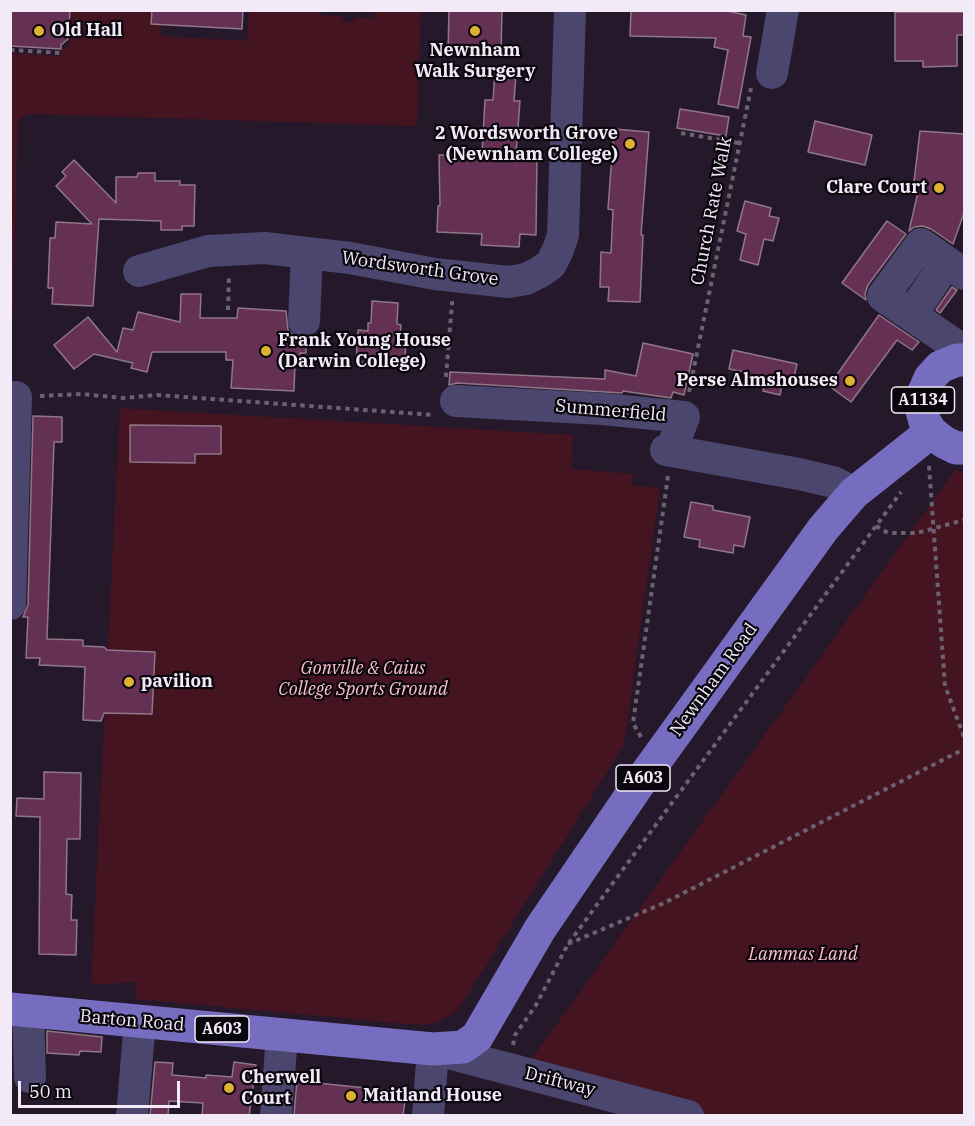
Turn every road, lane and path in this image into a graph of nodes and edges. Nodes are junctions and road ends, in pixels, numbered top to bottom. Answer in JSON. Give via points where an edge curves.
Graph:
{"nodes":[{"id":1,"x":570,"y":10,"type":"edge"},
{"id":2,"x":783,"y":10,"type":"edge"},
{"id":3,"x":10,"y":50,"type":"edge"},
{"id":4,"x":61,"y":53,"type":"dead end"},
{"id":5,"x":763,"y":75,"type":"joint"},
{"id":6,"x":681,"y":133,"type":"dead end"},
{"id":7,"x":739,"y":143,"type":"junction"},
{"id":8,"x":230,"y":250,"type":"junction"},
{"id":9,"x":307,"y":253,"type":"junction"},
{"id":10,"x":956,"y":268,"type":"edge"},
{"id":11,"x":139,"y":271,"type":"dead end"},
{"id":12,"x":462,"y":302,"type":"dead end"},
{"id":13,"x":228,"y":310,"type":"dead end"},
{"id":14,"x":304,"y":321,"type":"dead end"},
{"id":15,"x":956,"y":351,"type":"edge"},
{"id":16,"x":16,"y":397,"type":"joint"},
{"id":17,"x":450,"y":408,"type":"junction"},
{"id":18,"x":684,"y":417,"type":"junction"},
{"id":19,"x":931,"y":432,"type":"junction"},
{"id":20,"x":964,"y":448,"type":"edge"},
{"id":21,"x":668,"y":450,"type":"junction"},
{"id":22,"x":923,"y":469,"type":"dead end"},
{"id":23,"x":903,"y":489,"type":"dead end"},
{"id":24,"x":854,"y":493,"type":"junction"},
{"id":25,"x":964,"y":520,"type":"edge"},
{"id":26,"x":876,"y":526,"type":"junction"},
{"id":27,"x":933,"y":530,"type":"junction"},
{"id":28,"x":10,"y":604,"type":"edge"},
{"id":29,"x":964,"y":737,"type":"edge"},
{"id":30,"x":642,"y":739,"type":"dead end"},
{"id":31,"x":964,"y":749,"type":"edge"},
{"id":32,"x":568,"y":944,"type":"junction"},
{"id":33,"x":19,"y":1010,"type":"edge"},
{"id":34,"x":140,"y":1021,"type":"junction"},
{"id":35,"x":282,"y":1035,"type":"junction"},
{"id":36,"x":516,"y":1035,"type":"dead end"},
{"id":37,"x":433,"y":1049,"type":"junction"},
{"id":38,"x":30,"y":1077,"type":"dead end"},
{"id":39,"x":132,"y":1116,"type":"edge"},
{"id":40,"x":276,"y":1116,"type":"edge"},
{"id":41,"x":428,"y":1116,"type":"edge"},
{"id":42,"x":688,"y":1116,"type":"edge"}],
"edges":[{"from":1,"to":9,"type":"street","name":"Wordsworth Grove","via":[[563,235],[551,264],[526,279],[509,282]]},
{"from":2,"to":5,"type":"street"},
{"from":3,"to":4,"type":"path"},
{"from":5,"to":7,"type":"path","name":"Church Rate Walk"},
{"from":6,"to":7,"type":"path"},
{"from":7,"to":18,"type":"path","name":"Church Rate Walk"},
{"from":8,"to":9,"type":"street","name":"Wordsworth Grove","via":[[265,248]]},
{"from":8,"to":11,"type":"street","name":"Wordsworth Grove","via":[[208,251]]},
{"from":8,"to":13,"type":"path"},
{"from":9,"to":14,"type":"street"},
{"from":10,"to":15,"type":"street","via":[[911,315]]},
{"from":12,"to":17,"type":"path","via":[[452,303],[445,398]]},
{"from":15,"to":19,"type":"main road","number":"A1134","via":[[930,378],[923,394],[922,411]]},
{"from":16,"to":17,"type":"path","via":[[81,393],[123,398],[157,395]]},
{"from":16,"to":28,"type":"street"},
{"from":17,"to":18,"type":"street","name":"Summerfield","via":[[603,409]]},
{"from":18,"to":21,"type":"street","name":"Summerfield"},
{"from":19,"to":20,"type":"main road","number":"A1134","via":[[956,448]]},
{"from":19,"to":24,"type":"main road","name":"Newnham Road","number":"A603"},
{"from":21,"to":24,"type":"street","name":"Summerfield","via":[[799,474],[833,482]]},
{"from":21,"to":30,"type":"path","via":[[633,723]]},
{"from":22,"to":27,"type":"path","via":[[929,466]]},
{"from":23,"to":26,"type":"path"},
{"from":24,"to":37,"type":"main road","name":"Newnham Road","number":"A603","via":[[823,529],[638,785],[540,929],[477,1036],[463,1047]]},
{"from":25,"to":27,"type":"path"},
{"from":26,"to":27,"type":"path","via":[[888,533]]},
{"from":26,"to":32,"type":"path"},
{"from":27,"to":29,"type":"path","via":[[945,686]]},
{"from":31,"to":32,"type":"path","via":[[664,903]]},
{"from":32,"to":36,"type":"path"},
{"from":33,"to":34,"type":"main road","name":"Barton Road","number":"A603"},
{"from":33,"to":38,"type":"street"},
{"from":34,"to":35,"type":"main road","name":"Barton Road","number":"A603"},
{"from":34,"to":39,"type":"street"},
{"from":35,"to":37,"type":"main road","name":"Barton Road","number":"A603"},
{"from":35,"to":40,"type":"street"},
{"from":37,"to":41,"type":"street"},
{"from":37,"to":42,"type":"street","name":"Driftway"}]}
